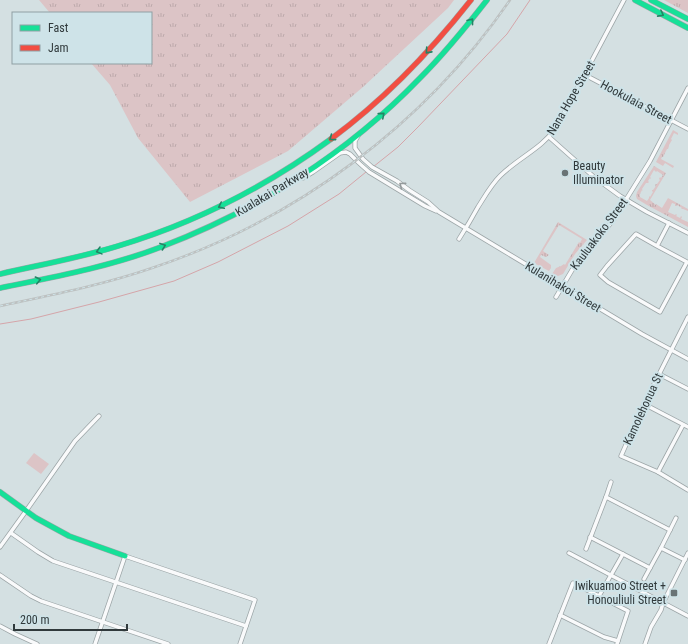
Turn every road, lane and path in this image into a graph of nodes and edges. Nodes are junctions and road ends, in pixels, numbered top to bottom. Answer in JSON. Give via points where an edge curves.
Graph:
{"nodes":[{"id":1,"x":471,"y":0,"type":"edge"},
{"id":2,"x":487,"y":0,"type":"edge"},
{"id":3,"x":624,"y":0,"type":"edge"},
{"id":4,"x":635,"y":0,"type":"edge"},
{"id":5,"x":651,"y":0,"type":"edge"},
{"id":6,"x":688,"y":19,"type":"edge"},
{"id":7,"x":688,"y":28,"type":"edge"},
{"id":8,"x":585,"y":75,"type":"junction"},
{"id":9,"x":688,"y":88,"type":"edge"},
{"id":10,"x":671,"y":120,"type":"junction"},
{"id":11,"x":688,"y":129,"type":"edge"},
{"id":12,"x":362,"y":132,"type":"junction"},
{"id":13,"x":549,"y":137,"type":"junction"},
{"id":14,"x":282,"y":188,"type":"junction"},
{"id":15,"x":626,"y":200,"type":"junction"},
{"id":16,"x":439,"y":212,"type":"junction"},
{"id":17,"x":669,"y":223,"type":"junction"},
{"id":18,"x":466,"y":228,"type":"junction"},
{"id":19,"x":687,"y":233,"type":"edge"},
{"id":20,"x":459,"y":239,"type":"dead end"},
{"id":21,"x":657,"y":246,"type":"junction"},
{"id":22,"x":0,"y":274,"type":"edge"},
{"id":23,"x":562,"y":286,"type":"junction"},
{"id":24,"x":0,"y":288,"type":"edge"},
{"id":25,"x":556,"y":297,"type":"dead end"},
{"id":26,"x":688,"y":317,"type":"edge"},
{"id":27,"x":671,"y":350,"type":"junction"},
{"id":28,"x":688,"y":359,"type":"edge"},
{"id":29,"x":659,"y":374,"type":"junction"},
{"id":30,"x":688,"y":389,"type":"edge"},
{"id":31,"x":644,"y":404,"type":"junction"},
{"id":32,"x":99,"y":416,"type":"dead end"},
{"id":33,"x":683,"y":425,"type":"junction"},
{"id":34,"x":688,"y":428,"type":"edge"},
{"id":35,"x":658,"y":472,"type":"junction"},
{"id":36,"x":611,"y":482,"type":"dead end"},
{"id":37,"x":688,"y":490,"type":"edge"},
{"id":38,"x":0,"y":492,"type":"edge"},
{"id":39,"x":606,"y":497,"type":"junction"},
{"id":40,"x":26,"y":511,"type":"junction"},
{"id":41,"x":676,"y":518,"type":"dead end"},
{"id":42,"x":670,"y":530,"type":"junction"},
{"id":43,"x":11,"y":533,"type":"junction"},
{"id":44,"x":590,"y":537,"type":"junction"},
{"id":45,"x":0,"y":547,"type":"edge"},
{"id":46,"x":660,"y":548,"type":"junction"},
{"id":47,"x":586,"y":549,"type":"dead end"},
{"id":48,"x":569,"y":553,"type":"dead end"},
{"id":49,"x":688,"y":553,"type":"edge"},
{"id":50,"x":623,"y":554,"type":"junction"},
{"id":51,"x":125,"y":556,"type":"junction"},
{"id":52,"x":685,"y":560,"type":"junction"},
{"id":53,"x":650,"y":568,"type":"junction"},
{"id":54,"x":0,"y":575,"type":"edge"},
{"id":55,"x":611,"y":575,"type":"junction"},
{"id":56,"x":644,"y":579,"type":"dead end"},
{"id":57,"x":116,"y":582,"type":"junction"},
{"id":58,"x":599,"y":596,"type":"junction"},
{"id":59,"x":663,"y":603,"type":"junction"},
{"id":60,"x":560,"y":615,"type":"junction"},
{"id":61,"x":688,"y":616,"type":"edge"},
{"id":62,"x":102,"y":622,"type":"junction"},
{"id":63,"x":0,"y":626,"type":"edge"},
{"id":64,"x":246,"y":626,"type":"junction"},
{"id":65,"x":617,"y":643,"type":"edge"},
{"id":66,"x":37,"y":644,"type":"edge"},
{"id":67,"x":95,"y":644,"type":"edge"},
{"id":68,"x":168,"y":644,"type":"edge"},
{"id":69,"x":240,"y":644,"type":"edge"},
{"id":70,"x":549,"y":644,"type":"edge"},
{"id":71,"x":645,"y":644,"type":"edge"}],
"edges":[{"from":1,"to":22,"type":"main road","name":"Kualakai Parkway","one_way":true,"via":[[429,50],[378,100],[319,148],[261,185],[230,202],[135,241]]},
{"from":12,"to":2,"type":"main road","name":"Kualakai Parkway","one_way":true,"via":[[423,76],[467,27]]},
{"from":3,"to":8,"type":"street","name":"Nana Hope Street"},
{"from":4,"to":7,"type":"main road","one_way":true},
{"from":5,"to":6,"type":"main road"},
{"from":8,"to":10,"type":"street","name":"Hookulaia Street"},
{"from":8,"to":13,"type":"street","name":"Nana Hope Street"},
{"from":9,"to":10,"type":"street","name":"Kauluakoko Street"},
{"from":10,"to":11,"type":"street","name":"Hookulaia Street"},
{"from":10,"to":15,"type":"street","name":"Kauluakoko Street"},
{"from":12,"to":14,"type":"main road","name":"Kualakai Parkway"},
{"from":16,"to":12,"type":"street","name":"Kulanihakoi Street","one_way":true,"via":[[359,154],[355,143]]},
{"from":13,"to":15,"type":"street","via":[[594,177]]},
{"from":13,"to":18,"type":"street","name":"Nana Hope Street","via":[[498,178]]},
{"from":14,"to":16,"type":"street","name":"Kulanihakoi Street","via":[[308,175],[340,152],[345,152],[366,170]]},
{"from":24,"to":14,"type":"main road","name":"Kualakai Parkway","one_way":true,"via":[[100,266],[160,247],[225,219]]},
{"from":15,"to":17,"type":"street"},
{"from":15,"to":23,"type":"street","name":"Kauluakoko Street","via":[[611,222],[581,256]]},
{"from":16,"to":18,"type":"street","name":"Kulanihakoi Street"},
{"from":17,"to":19,"type":"street"},
{"from":17,"to":21,"type":"street"},
{"from":18,"to":20,"type":"street","name":"Nana Hope Street"},
{"from":18,"to":23,"type":"street","name":"Kulanihakoi Street"},
{"from":21,"to":21,"type":"street","via":[[636,234],[600,275],[660,312],[687,262]]},
{"from":23,"to":25,"type":"street","name":"Kauluakoko Street"},
{"from":23,"to":27,"type":"street","name":"Kulanihakoi Street"},
{"from":26,"to":27,"type":"street","name":"Kamolehonua St"},
{"from":27,"to":28,"type":"street","name":"Kulanihakoi Street"},
{"from":27,"to":29,"type":"street","name":"Kamolehonua St"},
{"from":29,"to":30,"type":"street"},
{"from":29,"to":31,"type":"street","name":"Kamolehonua St"},
{"from":31,"to":33,"type":"street"},
{"from":31,"to":35,"type":"street","name":"Kamolehonua St","via":[[622,456]]},
{"from":32,"to":40,"type":"street","via":[[75,441]]},
{"from":33,"to":34,"type":"street"},
{"from":33,"to":35,"type":"street"},
{"from":35,"to":37,"type":"street","name":"Kamolehonua St"},
{"from":36,"to":39,"type":"street"},
{"from":38,"to":40,"type":"main road"},
{"from":39,"to":42,"type":"street"},
{"from":39,"to":44,"type":"street"},
{"from":40,"to":43,"type":"street"},
{"from":40,"to":51,"type":"main road","via":[[69,536]]},
{"from":41,"to":42,"type":"street"},
{"from":42,"to":46,"type":"street"},
{"from":43,"to":45,"type":"street"},
{"from":43,"to":57,"type":"street","via":[[54,561]]},
{"from":44,"to":47,"type":"street"},
{"from":44,"to":50,"type":"street"},
{"from":46,"to":52,"type":"street"},
{"from":46,"to":53,"type":"street"},
{"from":48,"to":55,"type":"street"},
{"from":49,"to":52,"type":"street"},
{"from":50,"to":53,"type":"street"},
{"from":50,"to":55,"type":"street"},
{"from":51,"to":57,"type":"street"},
{"from":51,"to":64,"type":"street","via":[[255,600]]},
{"from":52,"to":59,"type":"street"},
{"from":53,"to":56,"type":"street"},
{"from":54,"to":62,"type":"street","via":[[41,601]]},
{"from":55,"to":58,"type":"street"},
{"from":55,"to":59,"type":"street"},
{"from":57,"to":62,"type":"street"},
{"from":57,"to":64,"type":"street"},
{"from":58,"to":60,"type":"street","via":[[572,584]]},
{"from":58,"to":65,"type":"street","via":[[628,611]]},
{"from":59,"to":61,"type":"street"},
{"from":59,"to":71,"type":"street"},
{"from":60,"to":65,"type":"street"},
{"from":60,"to":70,"type":"street"},
{"from":62,"to":67,"type":"street"},
{"from":62,"to":68,"type":"street"},
{"from":63,"to":66,"type":"street"},
{"from":64,"to":69,"type":"street"}]}
